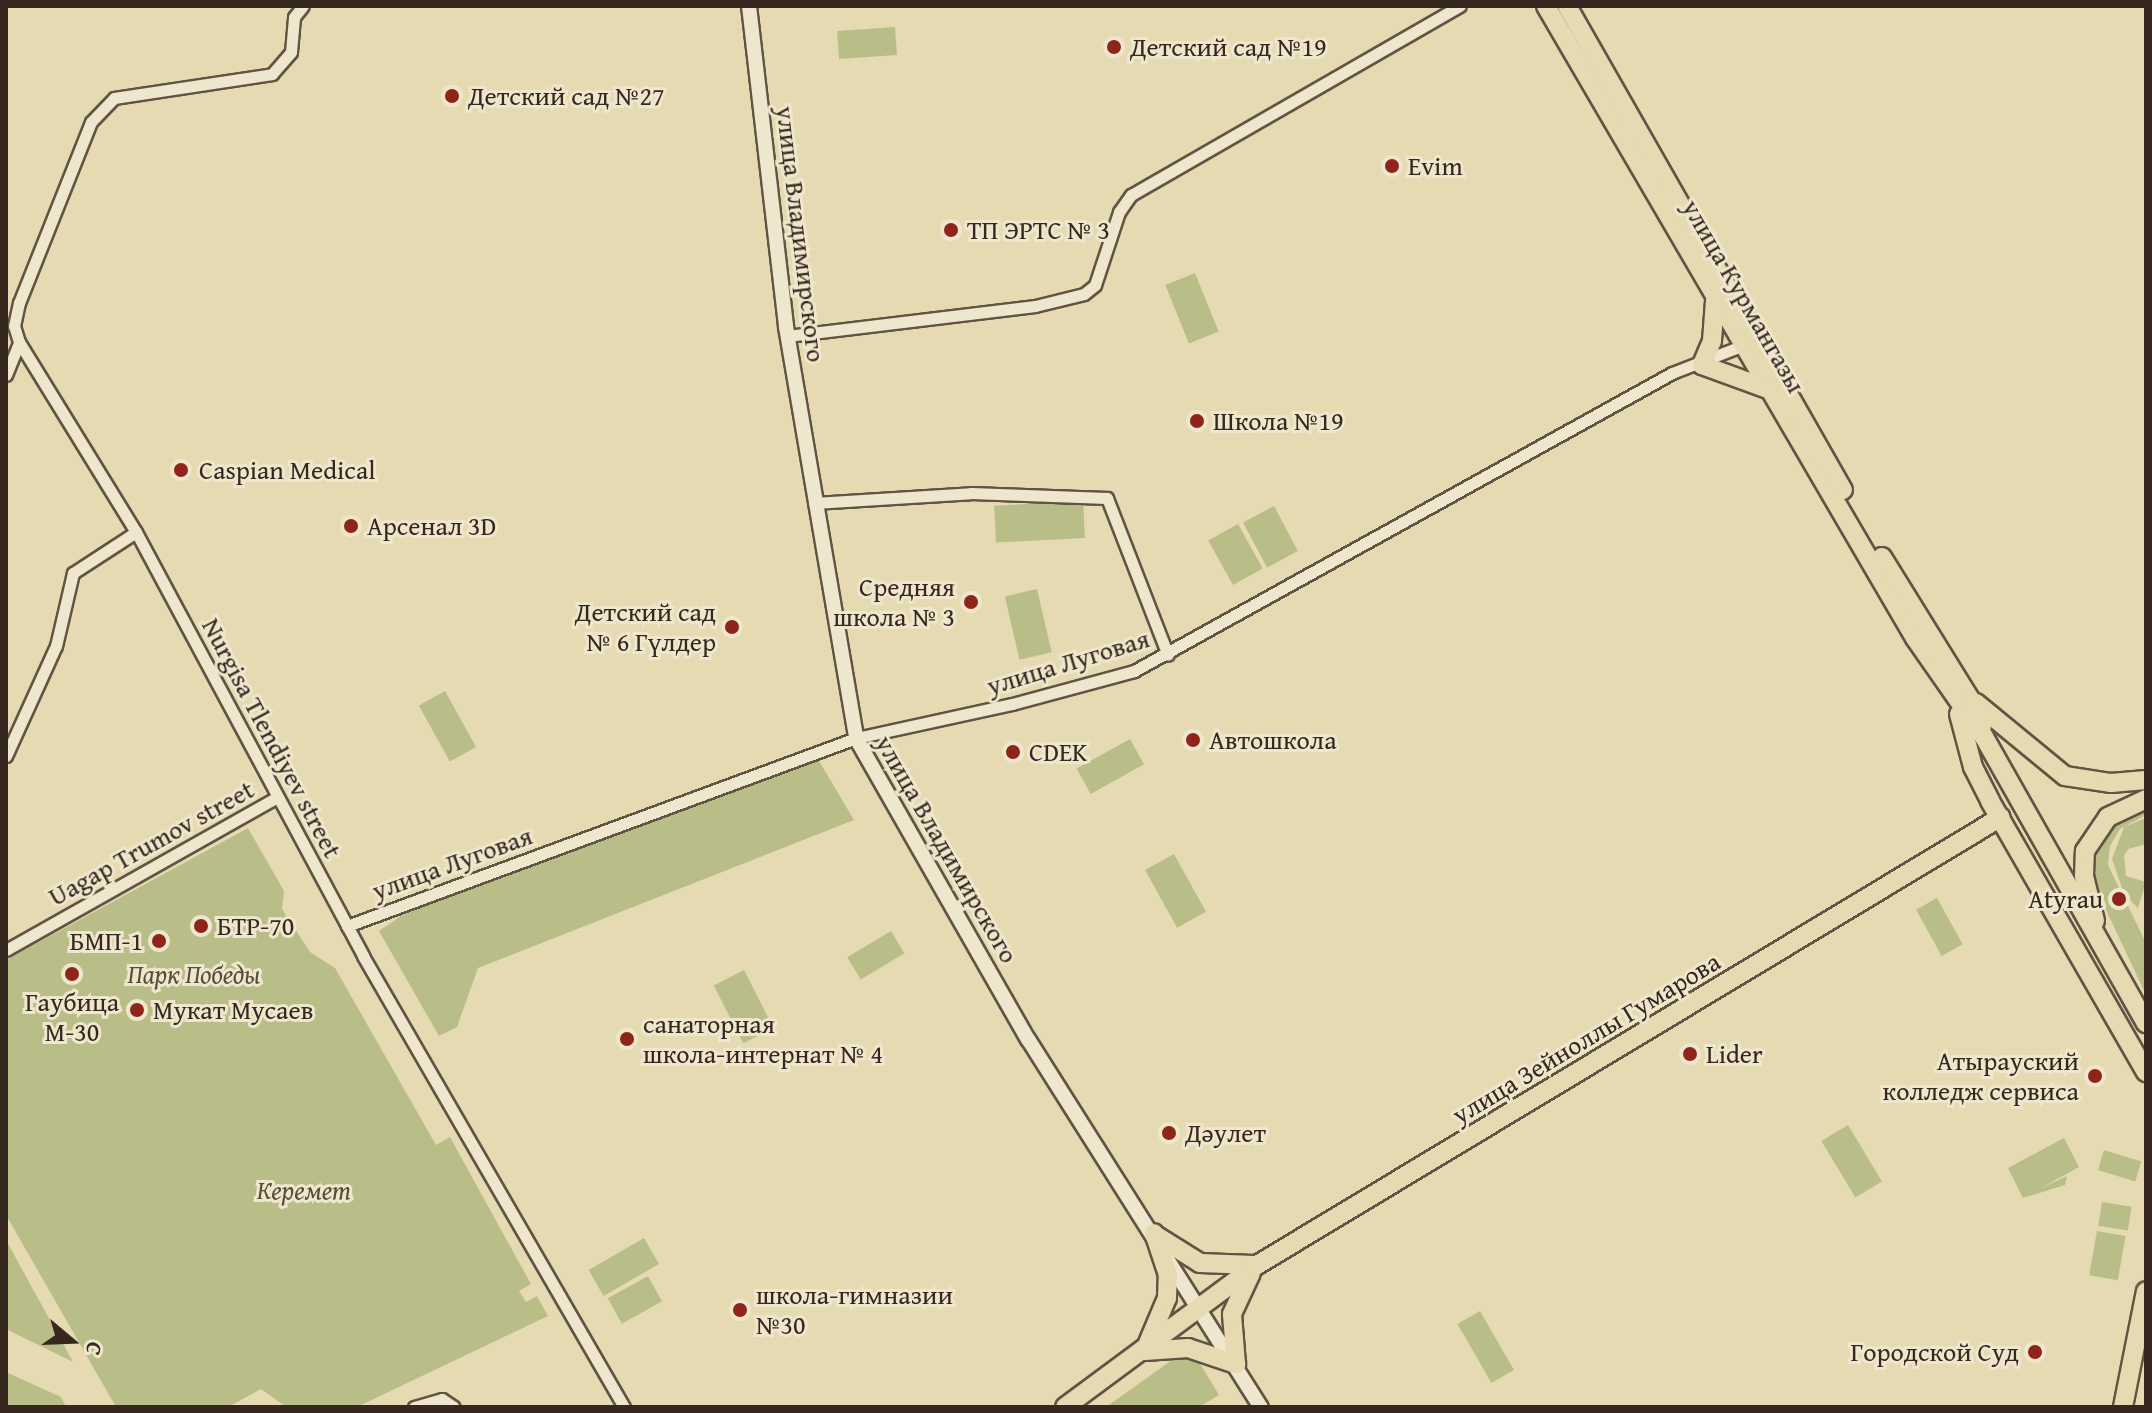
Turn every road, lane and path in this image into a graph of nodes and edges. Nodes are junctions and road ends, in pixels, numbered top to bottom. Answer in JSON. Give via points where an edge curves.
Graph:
{"nodes":[{"id":1,"x":303,"y":6,"type":"edge"},
{"id":2,"x":749,"y":6,"type":"edge"},
{"id":3,"x":1460,"y":6,"type":"edge"},
{"id":4,"x":1546,"y":6,"type":"edge"},
{"id":5,"x":1567,"y":6,"type":"edge"},
{"id":6,"x":1716,"y":300,"type":"junction"},
{"id":7,"x":787,"y":336,"type":"junction"},
{"id":8,"x":19,"y":342,"type":"junction"},
{"id":9,"x":1750,"y":342,"type":"junction"},
{"id":10,"x":1702,"y":365,"type":"junction"},
{"id":11,"x":6,"y":375,"type":"edge"},
{"id":12,"x":1768,"y":389,"type":"junction"},
{"id":13,"x":1806,"y":439,"type":"junction"},
{"id":14,"x":814,"y":503,"type":"junction"},
{"id":15,"x":136,"y":532,"type":"junction"},
{"id":16,"x":1168,"y":655,"type":"junction"},
{"id":17,"x":1964,"y":702,"type":"junction"},
{"id":18,"x":856,"y":738,"type":"junction"},
{"id":19,"x":6,"y":756,"type":"edge"},
{"id":20,"x":2146,"y":780,"type":"edge"},
{"id":21,"x":276,"y":798,"type":"junction"},
{"id":22,"x":2146,"y":799,"type":"edge"},
{"id":23,"x":2001,"y":817,"type":"junction"},
{"id":24,"x":347,"y":926,"type":"junction"},
{"id":25,"x":2100,"y":944,"type":"junction"},
{"id":26,"x":6,"y":950,"type":"edge"},
{"id":27,"x":2144,"y":1019,"type":"edge"},
{"id":28,"x":2146,"y":1072,"type":"edge"},
{"id":29,"x":1154,"y":1233,"type":"junction"},
{"id":30,"x":1257,"y":1265,"type":"junction"},
{"id":31,"x":2146,"y":1291,"type":"edge"},
{"id":32,"x":1201,"y":1308,"type":"junction"},
{"id":33,"x":1142,"y":1351,"type":"junction"},
{"id":34,"x":1236,"y":1364,"type":"junction"},
{"id":35,"x":2146,"y":1393,"type":"edge"},
{"id":36,"x":2124,"y":1402,"type":"edge"},
{"id":37,"x":453,"y":1406,"type":"edge"},
{"id":38,"x":414,"y":1407,"type":"edge"},
{"id":39,"x":624,"y":1407,"type":"edge"},
{"id":40,"x":1065,"y":1407,"type":"edge"},
{"id":41,"x":1261,"y":1407,"type":"edge"}],
"edges":[{"from":1,"to":8,"type":"street","via":[[294,17],[291,52],[272,74],[114,98],[91,122],[19,303],[14,326]]},
{"from":2,"to":7,"type":"street","name":"улица Владимирского"},
{"from":3,"to":7,"type":"street","via":[[1131,195],[1119,212],[1095,285],[1084,294],[1035,306]]},
{"from":4,"to":6,"type":"main road","name":"улица Курмангазы"},
{"from":5,"to":9,"type":"main road","name":"улица Курмангазы"},
{"from":6,"to":9,"type":"main road","name":"улица Курмангазы"},
{"from":6,"to":10,"type":"main road","via":[[1712,341]]},
{"from":7,"to":14,"type":"street","name":"улица Владимирского"},
{"from":8,"to":11,"type":"street"},
{"from":8,"to":15,"type":"street","name":"Nurgisa Tlendiyev street"},
{"from":9,"to":10,"type":"street","name":"улица Луговая"},
{"from":9,"to":12,"type":"main road","name":"улица Курмангазы"},
{"from":9,"to":13,"type":"main road","name":"улица Курмангазы"},
{"from":10,"to":12,"type":"main road"},
{"from":10,"to":16,"type":"street","name":"улица Луговая","via":[[1672,373]]},
{"from":12,"to":13,"type":"main road","name":"улица Курмангазы"},
{"from":13,"to":17,"type":"main road","name":"улица Курмангазы"},
{"from":14,"to":16,"type":"street","via":[[971,493],[1107,498]]},
{"from":14,"to":18,"type":"street","name":"улица Владимирского"},
{"from":15,"to":19,"type":"street","via":[[73,573],[56,646]]},
{"from":15,"to":21,"type":"street","name":"Nurgisa Tlendiyev street"},
{"from":16,"to":18,"type":"street","name":"улица Луговая","via":[[1134,671],[1012,704]]},
{"from":17,"to":20,"type":"main road","via":[[2065,776],[2111,783]]},
{"from":17,"to":23,"type":"main road","via":[[1973,767]]},
{"from":17,"to":25,"type":"main road","name":"улица Курмангазы"},
{"from":18,"to":24,"type":"street","name":"улица Луговая"},
{"from":18,"to":29,"type":"street","name":"улица Владимирского","via":[[1028,1039]]},
{"from":21,"to":24,"type":"street","name":"Nurgisa Tlendiyev street"},
{"from":21,"to":26,"type":"street","name":"Uagap Trumov street"},
{"from":22,"to":25,"type":"main road","via":[[2108,817],[2085,851],[2084,876]]},
{"from":23,"to":28,"type":"main road"},
{"from":23,"to":30,"type":"main road","name":"улица Зейноллы Гумарова"},
{"from":24,"to":39,"type":"street","name":"Nurgisa Tlendiyev street"},
{"from":25,"to":27,"type":"main road","name":"улица Курмангазы"},
{"from":29,"to":30,"type":"main road","via":[[1200,1263]]},
{"from":29,"to":32,"type":"street","name":"улица Владимирского"},
{"from":29,"to":33,"type":"main road","via":[[1166,1264],[1167,1298],[1154,1335]]},
{"from":30,"to":32,"type":"main road","name":"улица Зейноллы Гумарова"},
{"from":30,"to":34,"type":"main road","via":[[1232,1314]]},
{"from":31,"to":36,"type":"main road"},
{"from":32,"to":33,"type":"main road","name":"улица Зейноллы Гумарова"},
{"from":32,"to":34,"type":"street","name":"улица Владимирского"},
{"from":33,"to":34,"type":"main road","via":[[1188,1348]]},
{"from":33,"to":40,"type":"main road","name":"улица Зейноллы Гумарова"},
{"from":34,"to":41,"type":"street","name":"улица Владимирского"},
{"from":35,"to":36,"type":"main road","via":[[2134,1391]]},
{"from":37,"to":38,"type":"street","via":[[442,1399]]}]}
